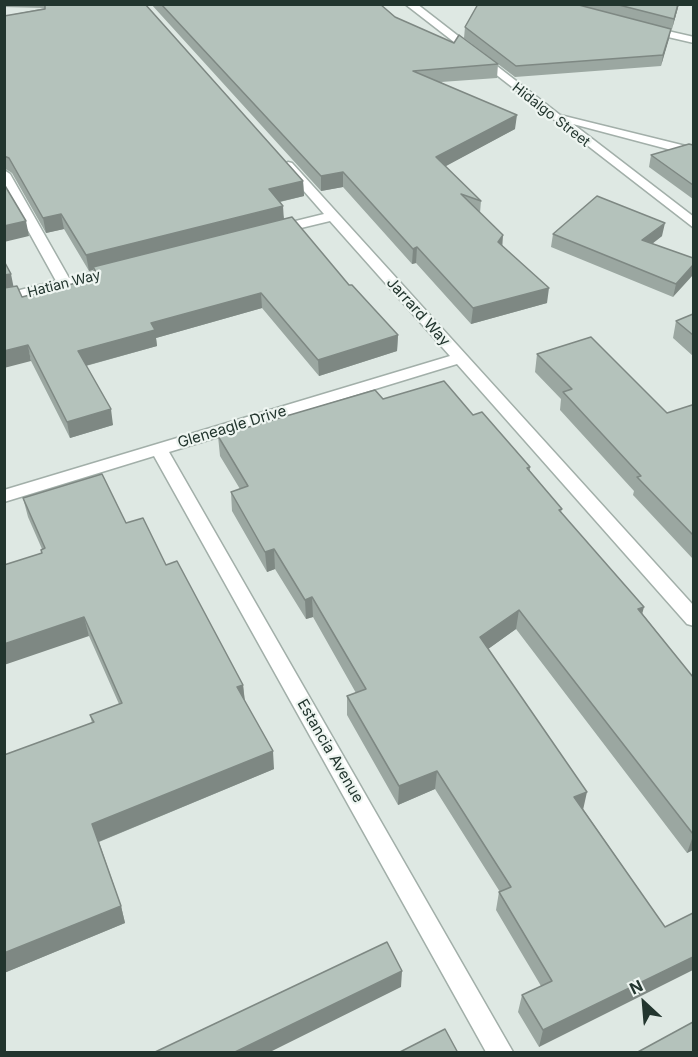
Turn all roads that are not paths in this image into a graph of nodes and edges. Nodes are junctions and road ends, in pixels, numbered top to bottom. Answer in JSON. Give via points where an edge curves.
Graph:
{"nodes":[{"id":1,"x":410,"y":4,"type":"edge"},
{"id":2,"x":636,"y":27,"type":"edge"},
{"id":3,"x":693,"y":40,"type":"edge"},
{"id":4,"x":552,"y":116,"type":"junction"},
{"id":5,"x":693,"y":152,"type":"edge"},
{"id":6,"x":277,"y":154,"type":"edge"},
{"id":7,"x":4,"y":174,"type":"edge"},
{"id":8,"x":332,"y":216,"type":"junction"},
{"id":9,"x":693,"y":224,"type":"edge"},
{"id":10,"x":262,"y":233,"type":"edge"},
{"id":11,"x":135,"y":266,"type":"edge"},
{"id":12,"x":65,"y":284,"type":"junction"},
{"id":13,"x":4,"y":299,"type":"edge"},
{"id":14,"x":460,"y":358,"type":"junction"},
{"id":15,"x":159,"y":450,"type":"junction"},
{"id":16,"x":4,"y":496,"type":"edge"},
{"id":17,"x":693,"y":619,"type":"edge"},
{"id":18,"x":500,"y":1053,"type":"edge"}],
"edges":[{"from":1,"to":4,"type":"street","name":"Hidalgo Street"},
{"from":2,"to":3,"type":"street"},
{"from":4,"to":5,"type":"street"},
{"from":4,"to":9,"type":"street","name":"Hidalgo Street"},
{"from":6,"to":8,"type":"street","name":"Jarrard Way"},
{"from":7,"to":12,"type":"street"},
{"from":8,"to":10,"type":"street"},
{"from":8,"to":14,"type":"street","name":"Jarrard Way"},
{"from":11,"to":12,"type":"street","name":"Hatian Way"},
{"from":12,"to":13,"type":"street","name":"Hatian Way"},
{"from":14,"to":15,"type":"street","name":"Gleneagle Drive"},
{"from":14,"to":17,"type":"street","name":"Jarrard Way"},
{"from":15,"to":16,"type":"street","name":"Gleneagle Drive"},
{"from":15,"to":18,"type":"street","name":"Estancia Avenue"}]}
